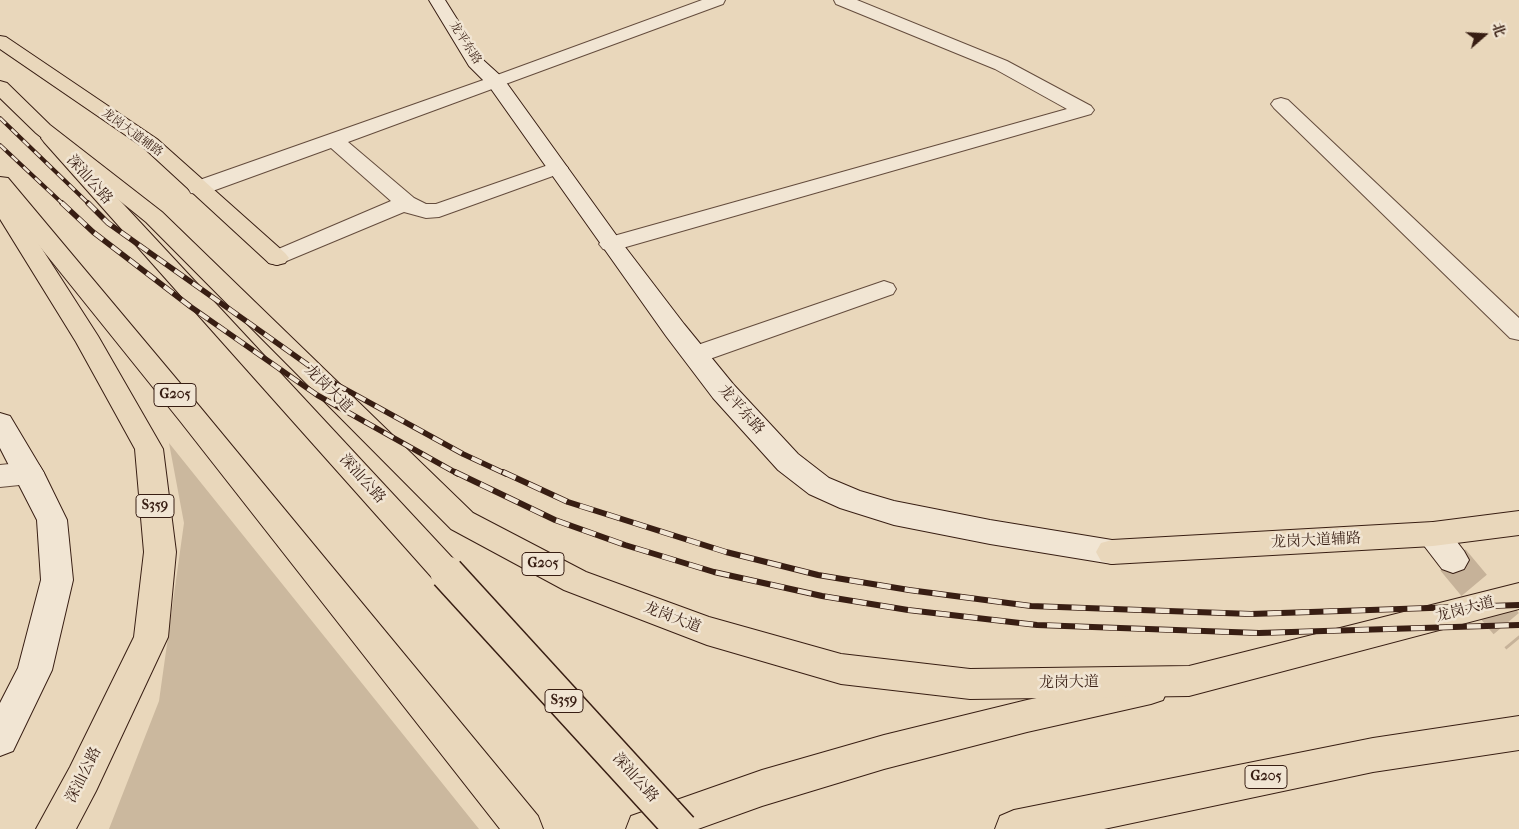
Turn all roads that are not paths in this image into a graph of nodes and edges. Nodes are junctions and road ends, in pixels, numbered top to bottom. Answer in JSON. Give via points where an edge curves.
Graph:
{"nodes":[{"id":1,"x":437,"y":0,"type":"edge"},
{"id":2,"x":717,"y":0,"type":"edge"},
{"id":3,"x":842,"y":0,"type":"edge"},
{"id":4,"x":0,"y":41,"type":"edge"},
{"id":5,"x":490,"y":52,"type":"dead end"},
{"id":6,"x":496,"y":82,"type":"junction"},
{"id":7,"x":0,"y":87,"type":"edge"},
{"id":8,"x":1281,"y":104,"type":"dead end"},
{"id":9,"x":43,"y":129,"type":"junction"},
{"id":10,"x":334,"y":140,"type":"junction"},
{"id":11,"x":557,"y":168,"type":"junction"},
{"id":12,"x":0,"y":183,"type":"edge"},
{"id":13,"x":199,"y":188,"type":"junction"},
{"id":14,"x":0,"y":201,"type":"edge"},
{"id":15,"x":406,"y":203,"type":"junction"},
{"id":16,"x":611,"y":244,"type":"junction"},
{"id":17,"x":277,"y":258,"type":"joint"},
{"id":18,"x":884,"y":289,"type":"dead end"},
{"id":19,"x":1519,"y":332,"type":"edge"},
{"id":20,"x":695,"y":355,"type":"junction"},
{"id":21,"x":0,"y":423,"type":"edge"},
{"id":22,"x":15,"y":475,"type":"edge"},
{"id":23,"x":1519,"y":523,"type":"edge"},
{"id":24,"x":1432,"y":534,"type":"junction"},
{"id":25,"x":1112,"y":552,"type":"joint"},
{"id":26,"x":1453,"y":560,"type":"tunnel mouth"},
{"id":27,"x":1519,"y":596,"type":"edge"},
{"id":28,"x":1189,"y":681,"type":"junction"},
{"id":29,"x":1519,"y":733,"type":"edge"},
{"id":30,"x":0,"y":738,"type":"edge"},
{"id":31,"x":54,"y":829,"type":"edge"},
{"id":32,"x":524,"y":829,"type":"edge"},
{"id":33,"x":645,"y":829,"type":"edge"},
{"id":34,"x":681,"y":829,"type":"edge"},
{"id":35,"x":1014,"y":829,"type":"edge"}],
"edges":[{"from":1,"to":6,"type":"street","name":"龙平东路","via":[[475,62]]},
{"from":2,"to":6,"type":"street"},
{"from":3,"to":16,"type":"street","via":[[1000,66],[1084,110]]},
{"from":4,"to":13,"type":"main road","name":"龙岗大道辅路","via":[[150,143]]},
{"from":5,"to":6,"type":"street","name":"龙平东路"},
{"from":6,"to":10,"type":"street"},
{"from":6,"to":11,"type":"street","name":"龙平东路"},
{"from":7,"to":9,"type":"main road","name":"龙岗大道","number":"G205"},
{"from":8,"to":19,"type":"street"},
{"from":9,"to":28,"type":"main road","name":"龙岗大道","number":"G205","via":[[154,217],[462,520],[575,581],[707,631],[841,669],[970,684]]},
{"from":9,"to":34,"type":"main road","name":"深汕公路","number":"S359","bridge":true},
{"from":10,"to":13,"type":"street"},
{"from":10,"to":15,"type":"street"},
{"from":11,"to":15,"type":"street","via":[[439,210],[415,209]]},
{"from":11,"to":16,"type":"street","name":"龙平东路"},
{"from":12,"to":32,"type":"main road","number":"G205"},
{"from":13,"to":17,"type":"main road","name":"龙岗大道辅路"},
{"from":14,"to":31,"type":"main road","name":"深汕公路","number":"S359","via":[[89,342],[149,449],[160,552],[151,637],[83,779]]},
{"from":15,"to":17,"type":"street"},
{"from":16,"to":20,"type":"street","name":"龙平东路"},
{"from":18,"to":20,"type":"street"},
{"from":20,"to":25,"type":"street","name":"龙平东路","via":[[722,391],[788,462],[819,486],[894,513]]},
{"from":21,"to":22,"type":"street"},
{"from":22,"to":30,"type":"street","via":[[52,520],[57,580],[35,670]]},
{"from":23,"to":24,"type":"main road","name":"龙岗大道辅路"},
{"from":24,"to":25,"type":"main road","name":"龙岗大道辅路"},
{"from":24,"to":26,"type":"street"},
{"from":27,"to":28,"type":"main road","name":"龙岗大道","number":"G205"},
{"from":28,"to":33,"type":"main road","via":[[1027,716],[884,752],[762,788]]},
{"from":29,"to":35,"type":"main road","number":"G205","via":[[1373,755]]}]}
